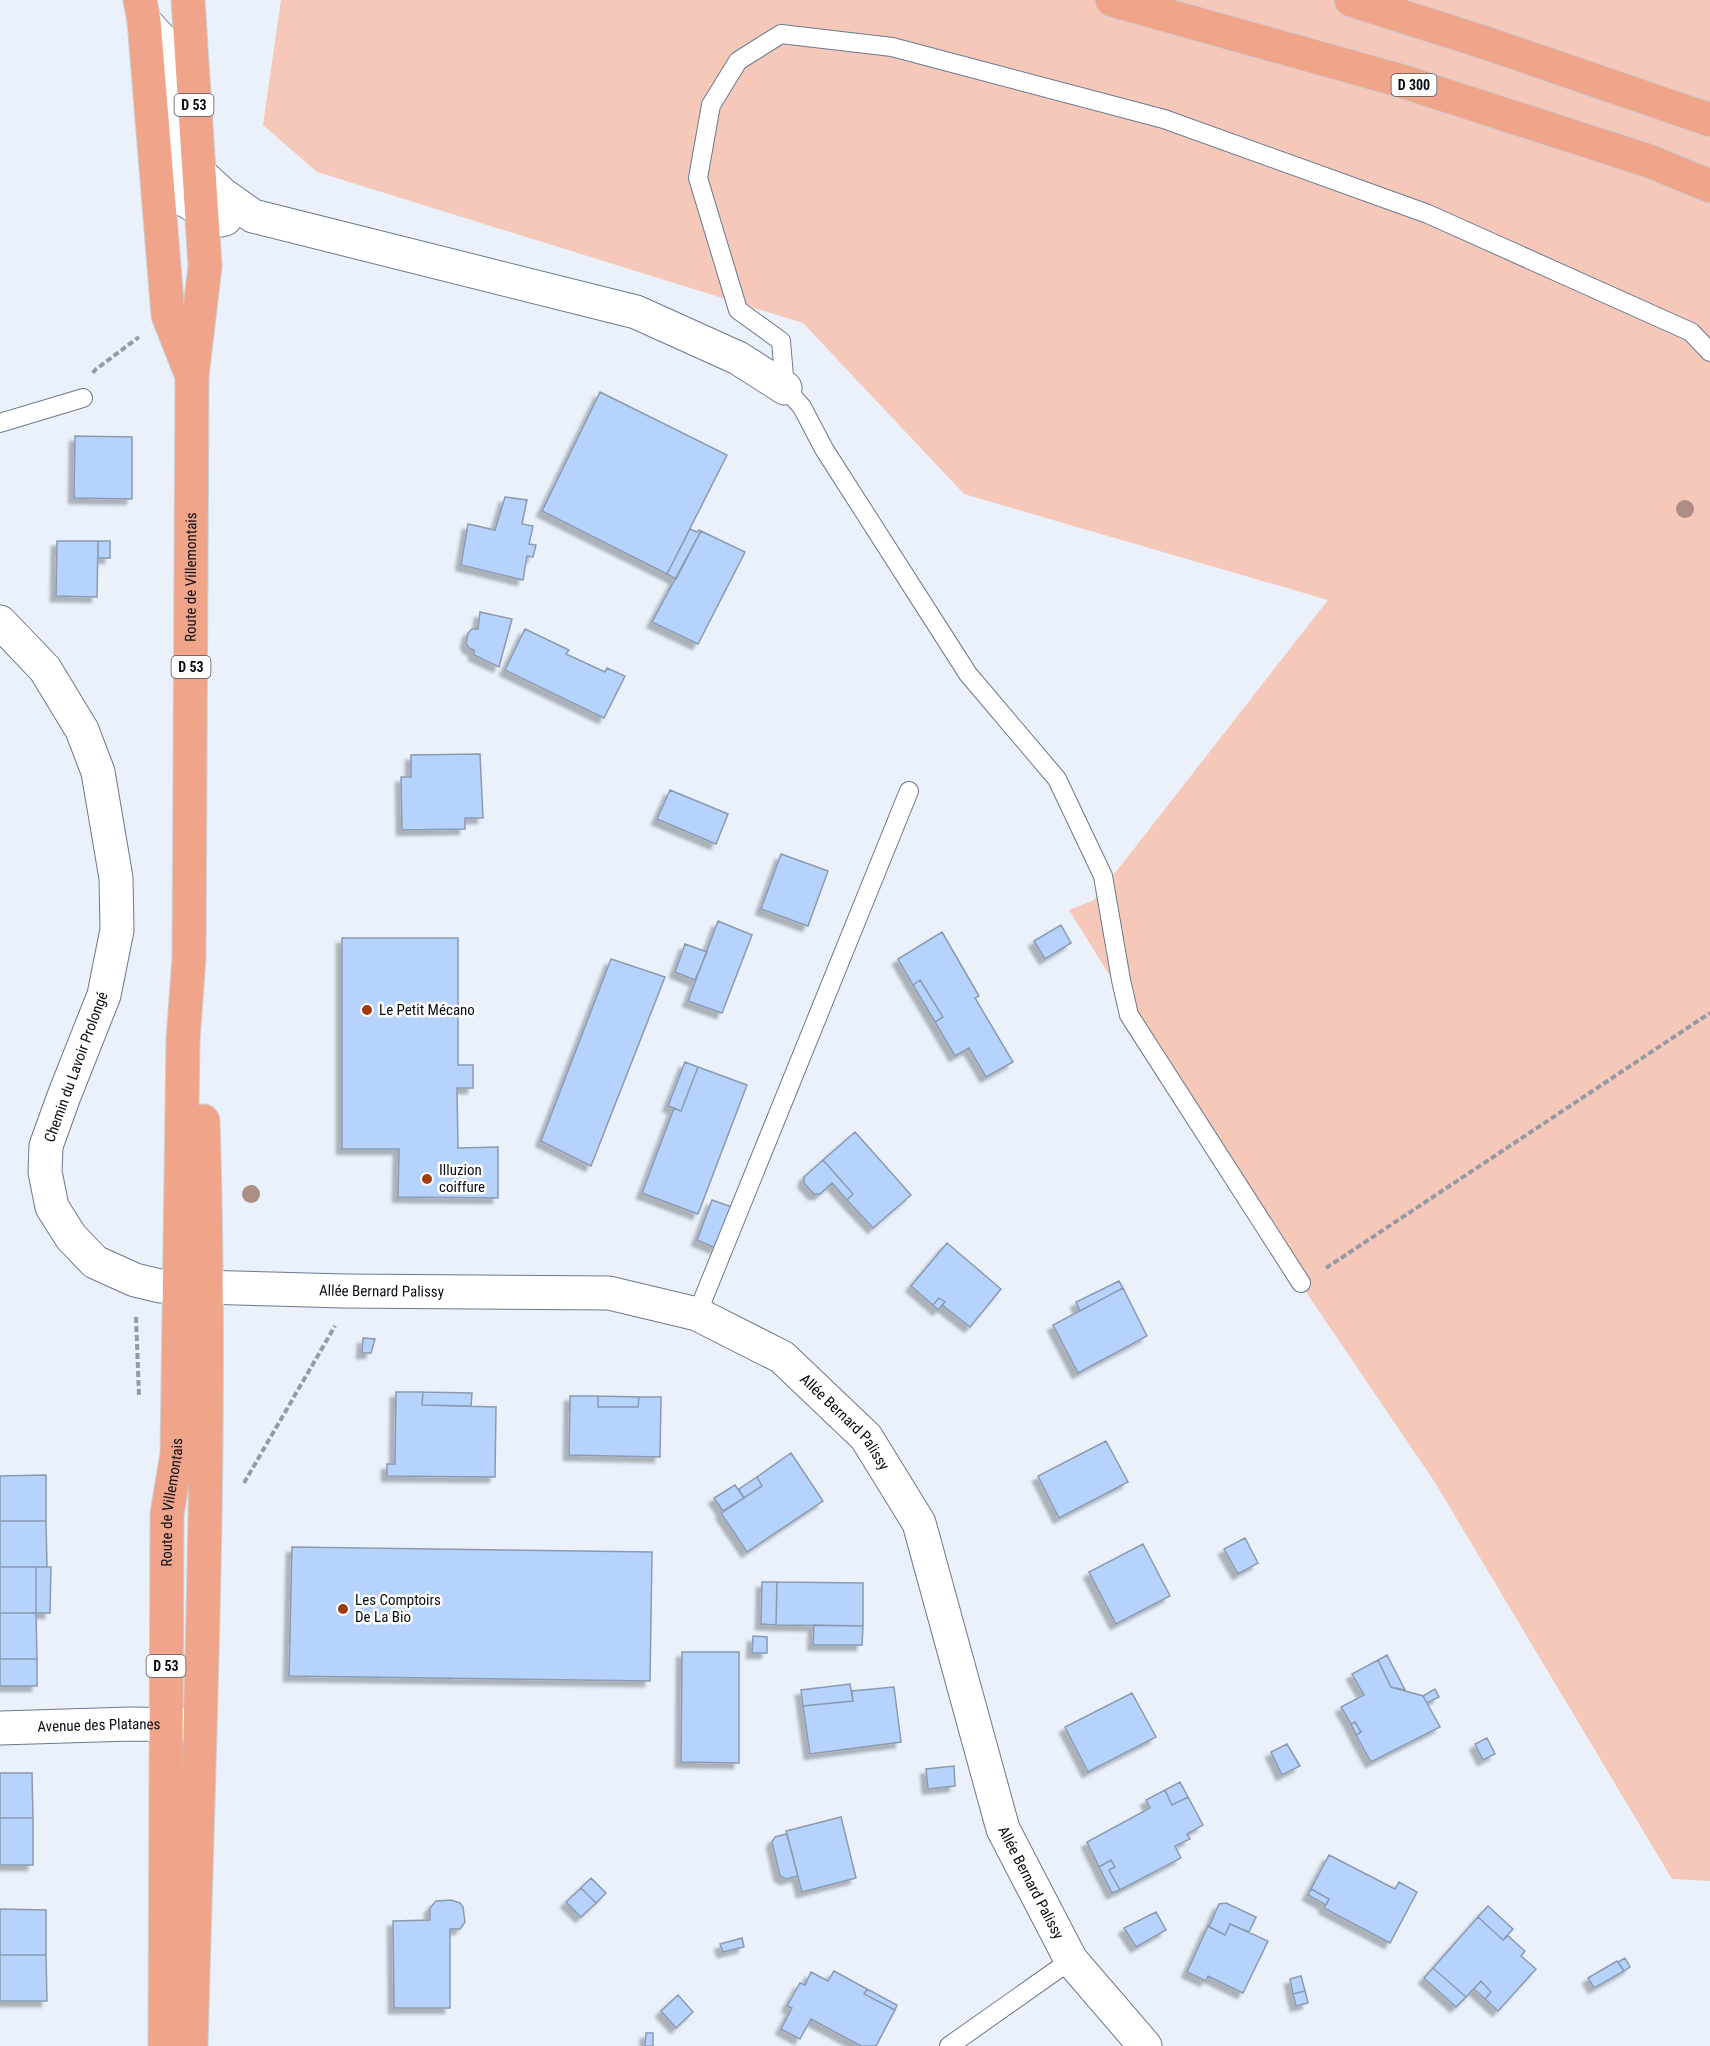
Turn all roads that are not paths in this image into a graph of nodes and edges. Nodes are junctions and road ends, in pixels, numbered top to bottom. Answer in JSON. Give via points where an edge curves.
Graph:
{"nodes":[{"id":1,"x":188,"y":0,"type":"edge"},
{"id":2,"x":1112,"y":0,"type":"edge"},
{"id":3,"x":1351,"y":0,"type":"edge"},
{"id":4,"x":142,"y":11,"type":"edge"},
{"id":5,"x":1710,"y":120,"type":"edge"},
{"id":6,"x":199,"y":173,"type":"junction"},
{"id":7,"x":1710,"y":186,"type":"edge"},
{"id":8,"x":253,"y":216,"type":"junction"},
{"id":9,"x":208,"y":223,"type":"junction"},
{"id":10,"x":1710,"y":352,"type":"edge"},
{"id":11,"x":192,"y":376,"type":"junction"},
{"id":12,"x":784,"y":388,"type":"junction"},
{"id":13,"x":83,"y":398,"type":"dead end"},
{"id":14,"x":0,"y":423,"type":"edge"},
{"id":15,"x":0,"y":622,"type":"edge"},
{"id":16,"x":909,"y":790,"type":"dead end"},
{"id":17,"x":1301,"y":1283,"type":"road end"},
{"id":18,"x":192,"y":1287,"type":"junction"},
{"id":19,"x":698,"y":1314,"type":"junction"},
{"id":20,"x":165,"y":1724,"type":"junction"},
{"id":21,"x":199,"y":1725,"type":"junction"},
{"id":22,"x":0,"y":1728,"type":"edge"},
{"id":23,"x":1071,"y":1960,"type":"junction"},
{"id":24,"x":165,"y":2046,"type":"edge"},
{"id":25,"x":191,"y":2046,"type":"edge"},
{"id":26,"x":949,"y":2046,"type":"edge"},
{"id":27,"x":1145,"y":2046,"type":"edge"}],
"edges":[{"from":1,"to":6,"type":"main road","number":"D 53"},
{"from":2,"to":7,"type":"main road","number":"D 300","via":[[1398,80],[1649,161]]},
{"from":3,"to":5,"type":"main road"},
{"from":4,"to":9,"type":"street","via":[[167,46],[179,197]]},
{"from":4,"to":11,"type":"main road","number":"D 53","via":[[168,315]]},
{"from":6,"to":8,"type":"street"},
{"from":6,"to":9,"type":"main road","number":"D 53"},
{"from":8,"to":9,"type":"street"},
{"from":8,"to":12,"type":"street","via":[[636,312],[738,358]]},
{"from":9,"to":11,"type":"main road","number":"D 53"},
{"from":10,"to":12,"type":"lane","via":[[1691,332],[1428,214],[1164,119],[892,47],[781,34],[738,61],[711,105],[698,178],[738,310],[780,341]]},
{"from":11,"to":18,"type":"main road","name":"Route de Villemontais","number":"D 53","via":[[189,958],[200,1037],[206,1220]]},
{"from":12,"to":17,"type":"lane","via":[[802,407],[824,449],[968,674],[1057,779],[1103,876],[1130,1015]]},
{"from":13,"to":14,"type":"lane"},
{"from":15,"to":18,"type":"street","name":"Chemin du Lavoir Prolongé","via":[[45,669],[82,730],[98,772],[116,878],[117,930],[104,996],[46,1146],[45,1172],[52,1207],[95,1262],[135,1280]]},
{"from":16,"to":19,"type":"lane"},
{"from":18,"to":19,"type":"street","name":"Allée Bernard Palissy","via":[[609,1293]]},
{"from":18,"to":20,"type":"main road","name":"Route de Villemontais","number":"D 53","via":[[177,1454],[167,1514]]},
{"from":18,"to":21,"type":"main road","name":"Route de Villemontais","number":"D 53","via":[[204,1575]]},
{"from":19,"to":23,"type":"street","name":"Allée Bernard Palissy","via":[[782,1356],[866,1437],[920,1523],[1003,1828]]},
{"from":20,"to":21,"type":"street","name":"Avenue des Platanes"},
{"from":20,"to":22,"type":"street","name":"Avenue des Platanes"},
{"from":20,"to":24,"type":"main road","name":"Route de Villemontais","number":"D 53"},
{"from":21,"to":25,"type":"main road","name":"Route de Villemontais","number":"D 53"},
{"from":23,"to":26,"type":"lane"},
{"from":23,"to":27,"type":"street","name":"Allée Bernard Palissy"}]}
